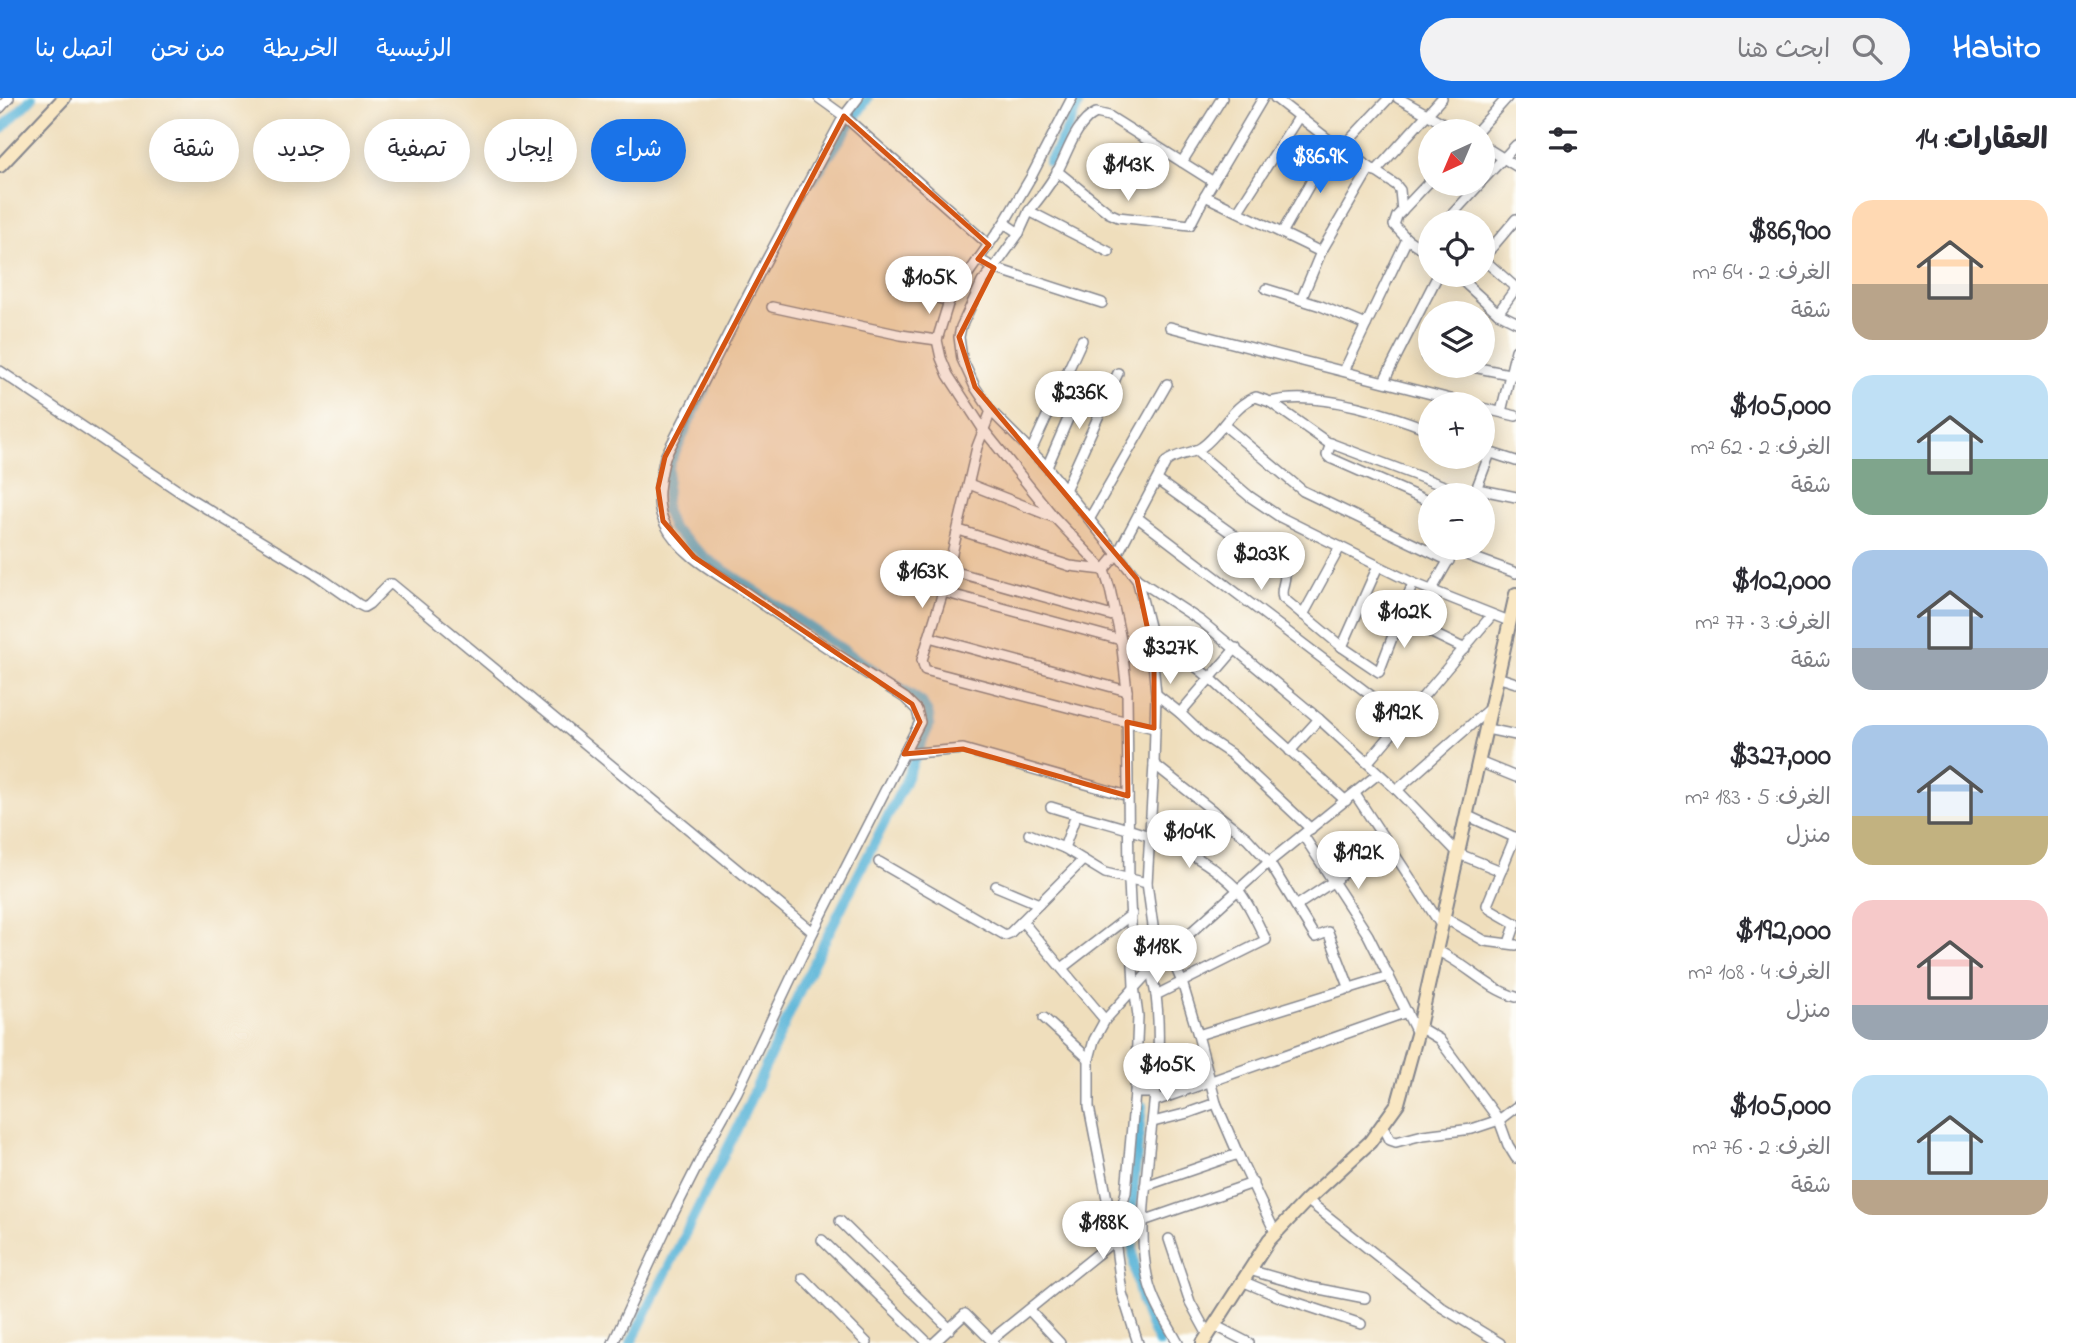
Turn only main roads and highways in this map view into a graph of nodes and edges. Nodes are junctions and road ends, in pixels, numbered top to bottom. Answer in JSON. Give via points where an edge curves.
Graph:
{"nodes":[{"id":1,"x":64,"y":98,"type":"edge"},
{"id":2,"x":0,"y":166,"type":"edge"},
{"id":3,"x":1516,"y":594,"type":"edge"},
{"id":4,"x":1208,"y":1334,"type":"edge"}],
"edges":[{"from":1,"to":2,"type":"main road"},
{"from":3,"to":4,"type":"main road","via":[[1402,1093],[1370,1142],[1276,1233]]}]}
